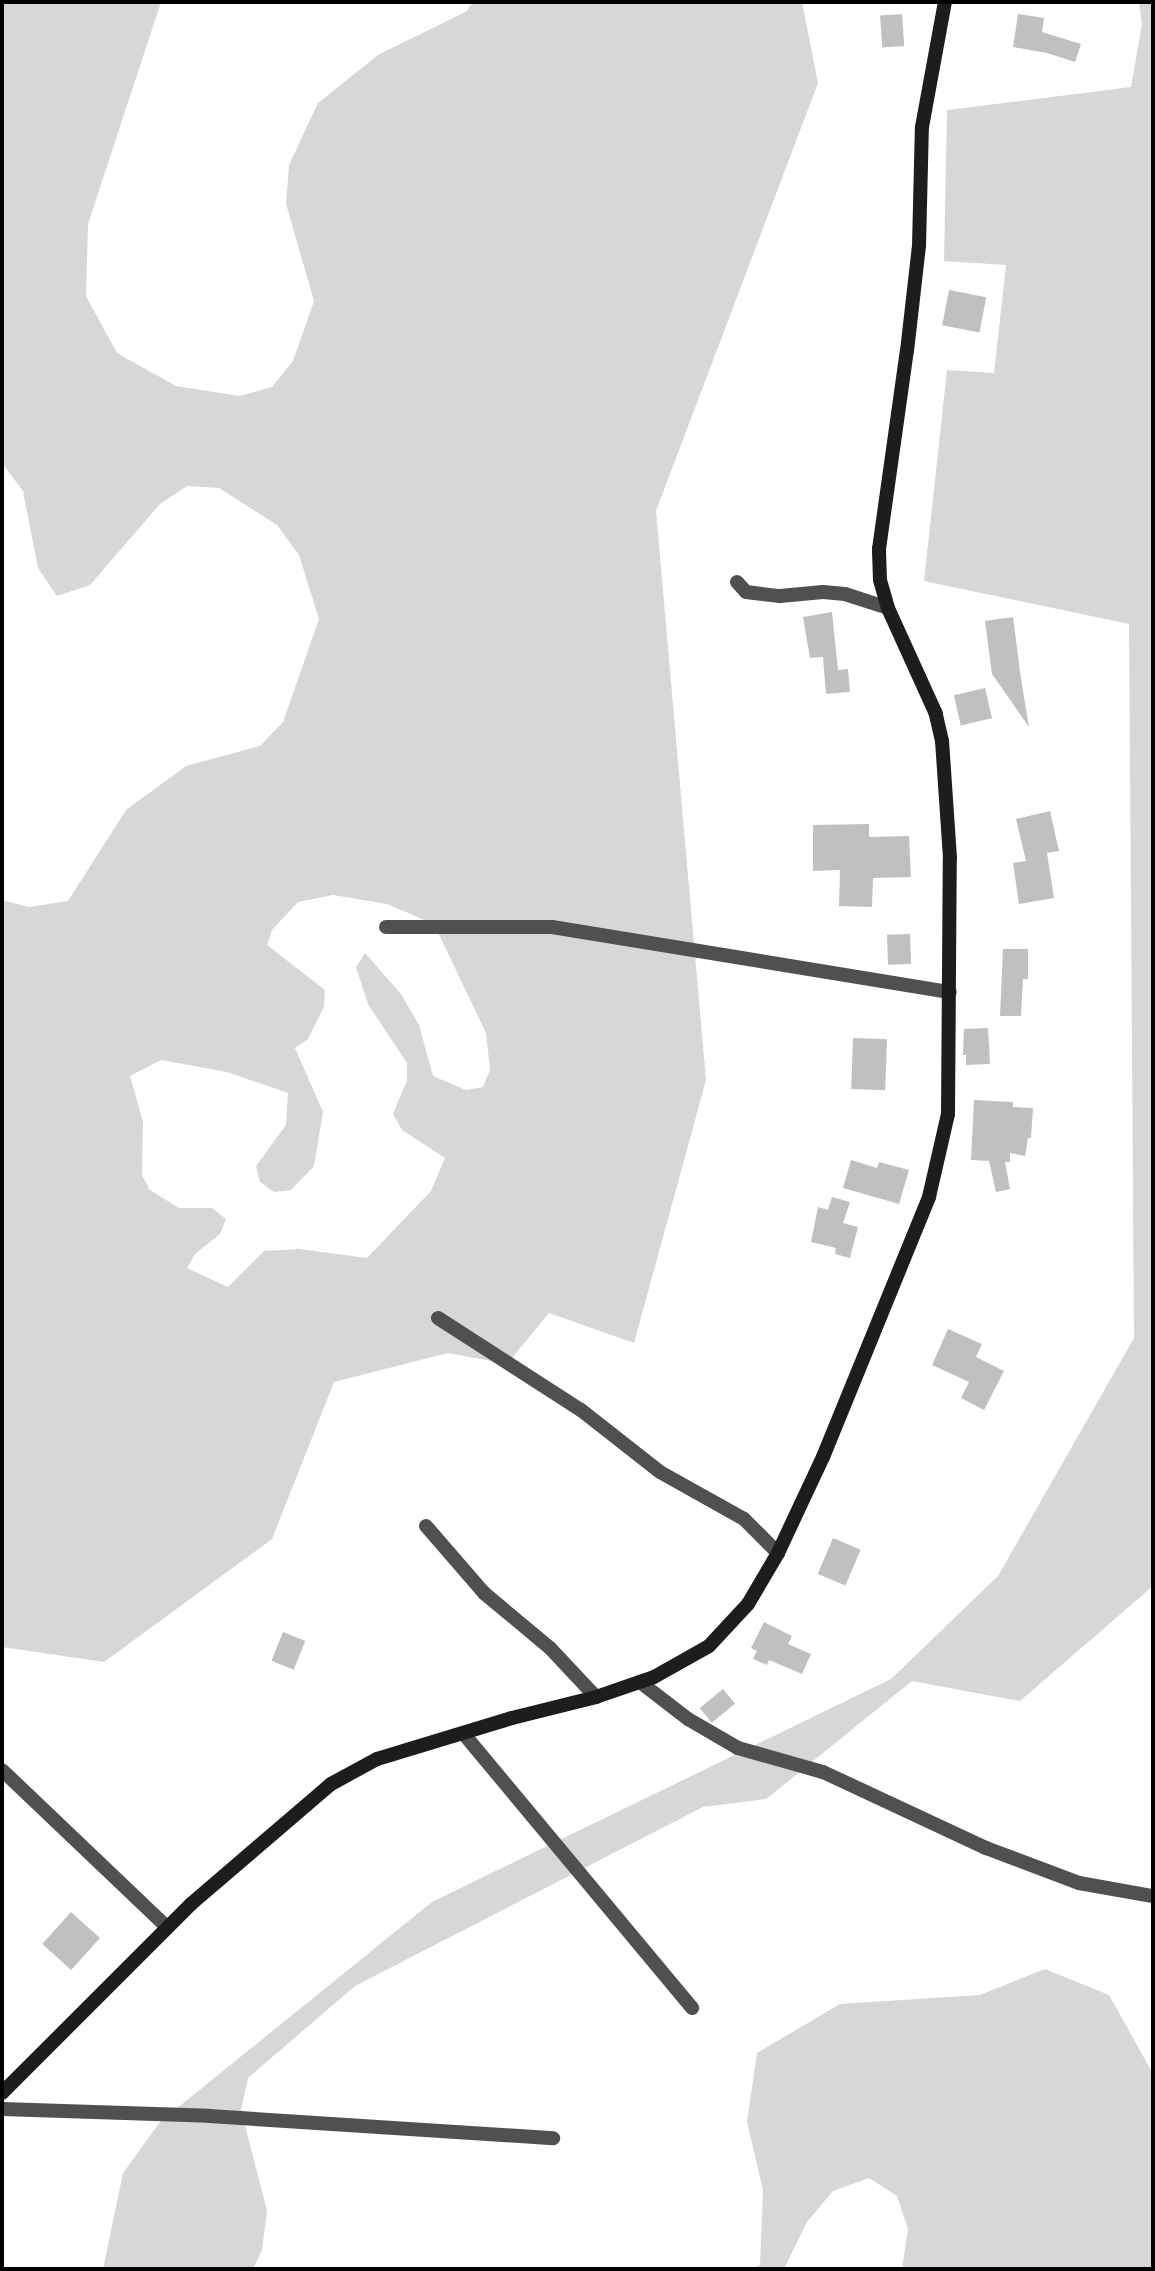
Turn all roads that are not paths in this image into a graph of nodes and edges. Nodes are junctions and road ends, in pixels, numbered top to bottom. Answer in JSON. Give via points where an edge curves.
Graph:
{"nodes":[{"id":1,"x":945,"y":2,"type":"edge"},
{"id":2,"x":737,"y":582,"type":"dead end"},
{"id":3,"x":888,"y":608,"type":"junction"},
{"id":4,"x":386,"y":927,"type":"dead end"},
{"id":5,"x":950,"y":992,"type":"junction"},
{"id":6,"x":438,"y":1318,"type":"dead end"},
{"id":7,"x":426,"y":1526,"type":"dead end"},
{"id":8,"x":778,"y":1553,"type":"junction"},
{"id":9,"x":640,"y":1682,"type":"junction"},
{"id":10,"x":596,"y":1697,"type":"junction"},
{"id":11,"x":463,"y":1733,"type":"junction"},
{"id":12,"x":2,"y":1770,"type":"edge"},
{"id":13,"x":1153,"y":1896,"type":"edge"},
{"id":14,"x":167,"y":1927,"type":"junction"},
{"id":15,"x":692,"y":2008,"type":"dead end"},
{"id":16,"x":2,"y":2092,"type":"edge"},
{"id":17,"x":2,"y":2109,"type":"edge"},
{"id":18,"x":554,"y":2138,"type":"dead end"}],
"edges":[{"from":1,"to":3,"type":"street","via":[[922,127],[919,246],[879,549],[880,580]]},
{"from":2,"to":3,"type":"street","via":[[746,592],[845,594]]},
{"from":3,"to":5,"type":"street","via":[[936,714],[942,741],[950,858]]},
{"from":4,"to":5,"type":"street","via":[[552,927]]},
{"from":5,"to":8,"type":"street","via":[[948,1114],[929,1197],[823,1457]]},
{"from":6,"to":8,"type":"street","via":[[581,1410],[660,1472],[744,1519]]},
{"from":7,"to":10,"type":"street","via":[[484,1594],[550,1648]]},
{"from":8,"to":9,"type":"street","via":[[748,1604],[709,1646]]},
{"from":9,"to":10,"type":"street"},
{"from":9,"to":13,"type":"street","via":[[688,1719],[738,1748],[823,1772],[986,1848],[1079,1883]]},
{"from":10,"to":11,"type":"street"},
{"from":11,"to":14,"type":"street","via":[[377,1759],[331,1784]]},
{"from":11,"to":15,"type":"street"},
{"from":12,"to":14,"type":"street"},
{"from":14,"to":16,"type":"street"},
{"from":17,"to":18,"type":"street","via":[[209,2116]]}]}
